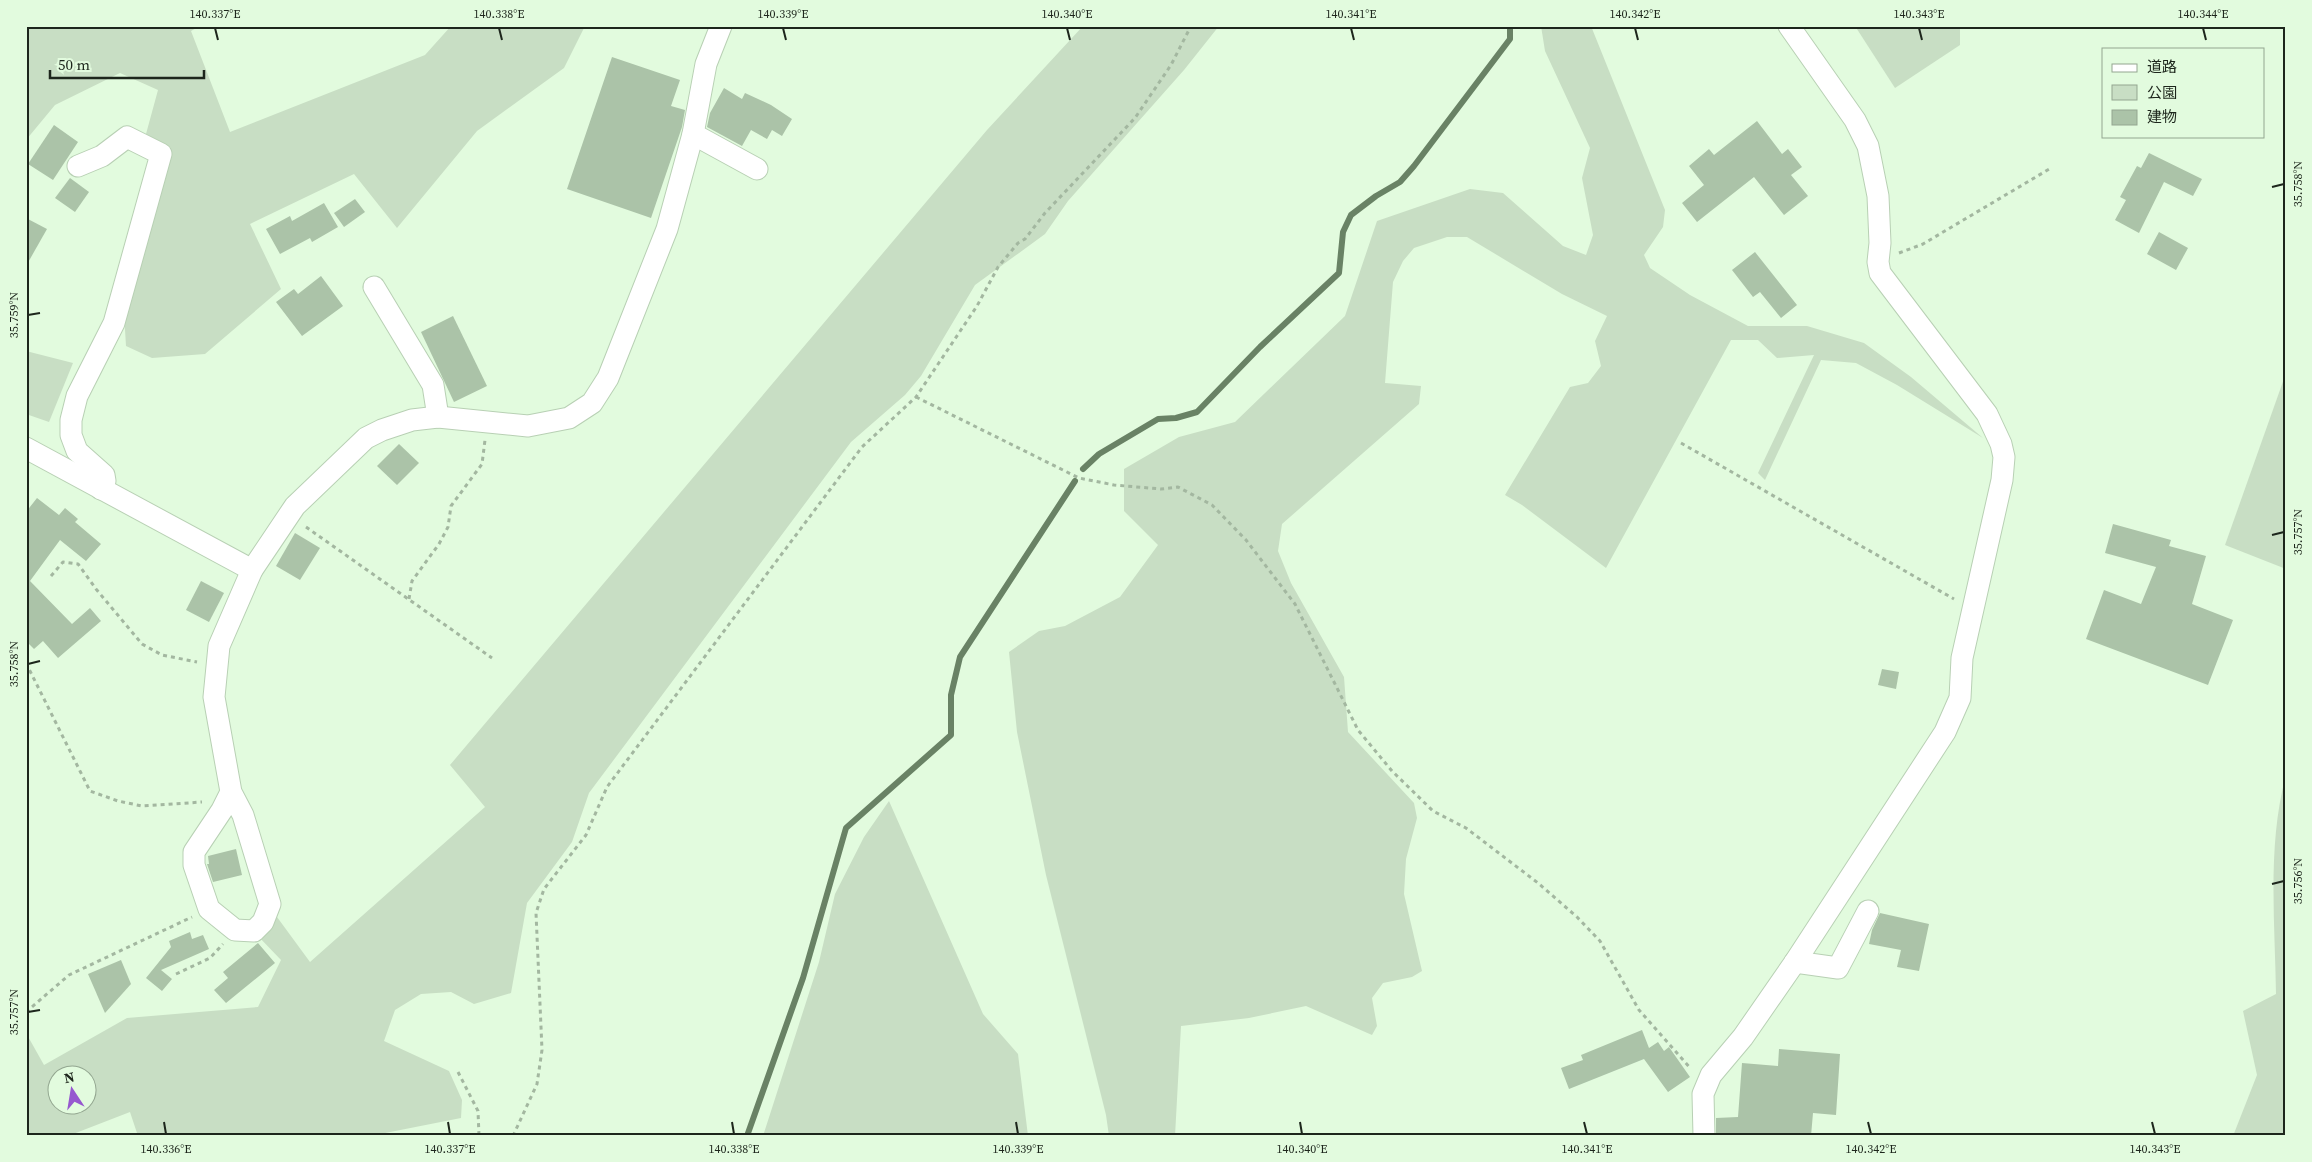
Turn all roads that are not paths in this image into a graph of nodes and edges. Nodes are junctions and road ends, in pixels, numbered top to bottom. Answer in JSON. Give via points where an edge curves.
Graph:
{"nodes":[{"id":1,"x":721,"y":26,"type":"edge"},
{"id":2,"x":1789,"y":26,"type":"edge"},
{"id":3,"x":693,"y":134,"type":"junction"},
{"id":4,"x":78,"y":166,"type":"dead end"},
{"id":5,"x":758,"y":169,"type":"dead end"},
{"id":6,"x":374,"y":287,"type":"dead end"},
{"id":7,"x":438,"y":417,"type":"junction"},
{"id":8,"x":26,"y":448,"type":"edge"},
{"id":9,"x":101,"y":489,"type":"junction"},
{"id":10,"x":252,"y":570,"type":"junction"},
{"id":11,"x":230,"y":792,"type":"junction"},
{"id":12,"x":1868,"y":911,"type":"dead end"},
{"id":13,"x":1795,"y":962,"type":"junction"},
{"id":14,"x":1704,"y":1136,"type":"edge"}],
"edges":[{"from":1,"to":3,"type":"street","via":[[706,64]]},
{"from":2,"to":13,"type":"street","via":[[1856,120],[1868,146],[1878,196],[1880,273],[1987,414],[2004,457],[2002,480],[1962,658],[1960,698],[1952,718]]},
{"from":3,"to":5,"type":"street"},
{"from":3,"to":7,"type":"street","via":[[667,229],[608,378],[592,403],[569,418],[528,426]]},
{"from":4,"to":9,"type":"street","via":[[102,156],[127,137],[161,154],[114,323],[77,396],[71,420],[71,435],[77,451],[104,474]]},
{"from":6,"to":7,"type":"street","via":[[433,385]]},
{"from":7,"to":10,"type":"street","via":[[412,420],[366,438],[295,506]]},
{"from":8,"to":9,"type":"street"},
{"from":9,"to":10,"type":"street"},
{"from":10,"to":11,"type":"street","via":[[219,646],[214,697]]},
{"from":11,"to":11,"type":"street","via":[[244,815],[270,904],[263,922],[254,931],[235,930],[209,909],[194,865],[194,852]]},
{"from":12,"to":13,"type":"street","via":[[1838,968]]},
{"from":13,"to":14,"type":"street","via":[[1705,1086]]}]}
